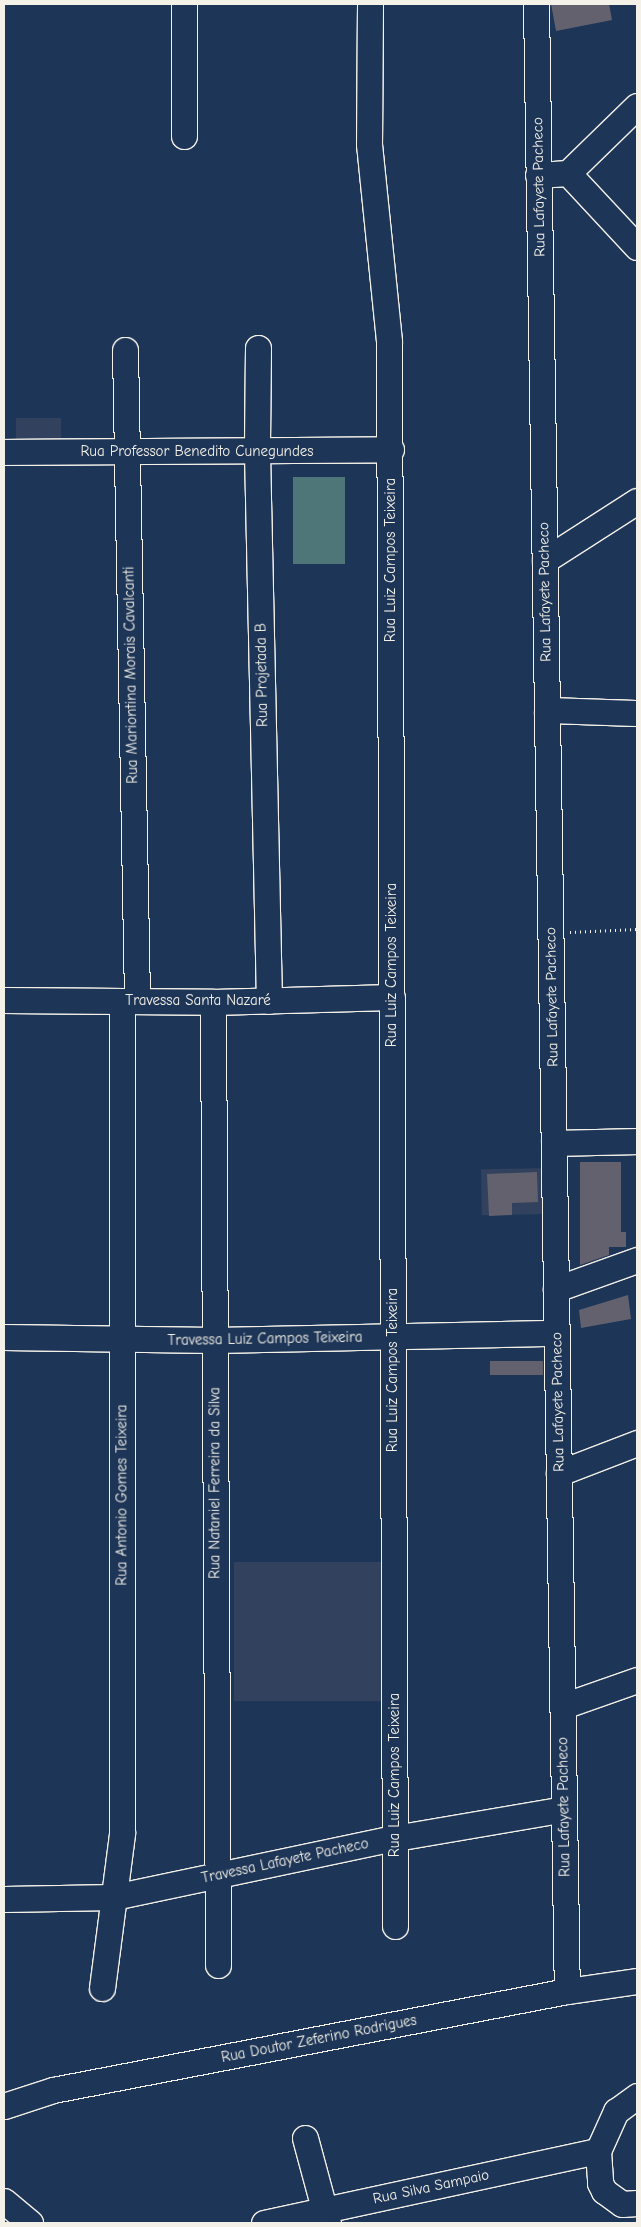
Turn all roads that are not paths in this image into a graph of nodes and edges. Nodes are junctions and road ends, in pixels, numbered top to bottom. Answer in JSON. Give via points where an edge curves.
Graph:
{"nodes":[{"id":1,"x":184,"y":4,"type":"edge"},
{"id":2,"x":370,"y":4,"type":"edge"},
{"id":3,"x":536,"y":4,"type":"edge"},
{"id":4,"x":637,"y":106,"type":"edge"},
{"id":5,"x":184,"y":136,"type":"dead end"},
{"id":6,"x":568,"y":173,"type":"junction"},
{"id":7,"x":538,"y":175,"type":"junction"},
{"id":8,"x":637,"y":248,"type":"edge"},
{"id":9,"x":258,"y":348,"type":"dead end"},
{"id":10,"x":125,"y":350,"type":"dead end"},
{"id":11,"x":390,"y":449,"type":"junction"},
{"id":12,"x":4,"y":452,"type":"edge"},
{"id":13,"x":257,"y":452,"type":"junction"},
{"id":14,"x":128,"y":453,"type":"junction"},
{"id":15,"x":637,"y":501,"type":"edge"},
{"id":16,"x":545,"y":560,"type":"junction"},
{"id":17,"x":547,"y":710,"type":"junction"},
{"id":18,"x":637,"y":713,"type":"edge"},
{"id":19,"x":392,"y":997,"type":"junction"},
{"id":20,"x":4,"y":1000,"type":"edge"},
{"id":21,"x":130,"y":1001,"type":"junction"},
{"id":22,"x":268,"y":1001,"type":"junction"},
{"id":23,"x":213,"y":1002,"type":"junction"},
{"id":24,"x":637,"y":1140,"type":"edge"},
{"id":25,"x":554,"y":1149,"type":"junction"},
{"id":26,"x":637,"y":1151,"type":"edge"},
{"id":27,"x":637,"y":1260,"type":"edge"},
{"id":28,"x":556,"y":1289,"type":"junction"},
{"id":29,"x":557,"y":1334,"type":"junction"},
{"id":30,"x":4,"y":1337,"type":"edge"},
{"id":31,"x":393,"y":1337,"type":"junction"},
{"id":32,"x":122,"y":1340,"type":"junction"},
{"id":33,"x":214,"y":1340,"type":"junction"},
{"id":34,"x":637,"y":1442,"type":"edge"},
{"id":35,"x":559,"y":1473,"type":"junction"},
{"id":36,"x":637,"y":1680,"type":"edge"},
{"id":37,"x":563,"y":1706,"type":"junction"},
{"id":38,"x":564,"y":1809,"type":"junction"},
{"id":39,"x":395,"y":1838,"type":"junction"},
{"id":40,"x":217,"y":1875,"type":"junction"},
{"id":41,"x":114,"y":1897,"type":"junction"},
{"id":42,"x":4,"y":1900,"type":"edge"},
{"id":43,"x":395,"y":1926,"type":"dead end"},
{"id":44,"x":218,"y":1965,"type":"dead end"},
{"id":45,"x":637,"y":1981,"type":"edge"},
{"id":46,"x":102,"y":1988,"type":"dead end"},
{"id":47,"x":567,"y":1991,"type":"junction"},
{"id":48,"x":637,"y":2096,"type":"edge"},
{"id":49,"x":4,"y":2106,"type":"edge"},
{"id":50,"x":305,"y":2138,"type":"dead end"},
{"id":51,"x":598,"y":2150,"type":"junction"},
{"id":52,"x":4,"y":2201,"type":"edge"},
{"id":53,"x":637,"y":2203,"type":"edge"},
{"id":54,"x":326,"y":2216,"type":"edge"},
{"id":55,"x":30,"y":2223,"type":"edge"},
{"id":56,"x":264,"y":2223,"type":"edge"}],
"edges":[{"from":1,"to":5,"type":"street"},
{"from":2,"to":11,"type":"street","name":"Rua Luiz Campos Teixeira","via":[[369,144],[390,342]]},
{"from":3,"to":7,"type":"street","name":"Rua Lafayete Pacheco"},
{"from":4,"to":6,"type":"street"},
{"from":6,"to":7,"type":"street"},
{"from":6,"to":8,"type":"street"},
{"from":7,"to":16,"type":"street","name":"Rua Lafayete Pacheco"},
{"from":9,"to":13,"type":"street","name":"Rua Projetada B"},
{"from":10,"to":14,"type":"street","name":"Rua Mariontina Morais Cavalcanti"},
{"from":11,"to":13,"type":"street","name":"Rua Professor Benedito Cunegundes"},
{"from":11,"to":19,"type":"street","name":"Rua Luiz Campos Teixeira"},
{"from":12,"to":14,"type":"street","name":"Rua Professor Benedito Cunegundes"},
{"from":13,"to":14,"type":"street","name":"Rua Professor Benedito Cunegundes"},
{"from":13,"to":22,"type":"street","name":"Rua Projetada B"},
{"from":14,"to":21,"type":"street","name":"Rua Mariontina Morais Cavalcanti"},
{"from":15,"to":16,"type":"street"},
{"from":16,"to":17,"type":"street","name":"Rua Lafayete Pacheco"},
{"from":17,"to":18,"type":"street"},
{"from":17,"to":25,"type":"street","name":"Rua Lafayete Pacheco"},
{"from":19,"to":22,"type":"street","name":"Travessa Santa Nazaré"},
{"from":19,"to":31,"type":"street","name":"Rua Luiz Campos Teixeira"},
{"from":20,"to":21,"type":"street","name":"Travessa Santa Nazaré"},
{"from":21,"to":23,"type":"street","name":"Travessa Santa Nazaré"},
{"from":21,"to":32,"type":"street","name":"Rua Antonio Gomes Teixeira"},
{"from":22,"to":23,"type":"street","name":"Travessa Santa Nazaré"},
{"from":23,"to":33,"type":"street","name":"Rua Nataniel Ferreira da Silva"},
{"from":24,"to":25,"type":"street"},
{"from":25,"to":26,"type":"street","via":[[580,1155]]},
{"from":25,"to":28,"type":"street","name":"Rua Lafayete Pacheco"},
{"from":27,"to":28,"type":"street"},
{"from":28,"to":29,"type":"street","name":"Rua Lafayete Pacheco"},
{"from":29,"to":31,"type":"street","name":"Travessa Luiz Campos Teixeira"},
{"from":29,"to":35,"type":"street","name":"Rua Lafayete Pacheco"},
{"from":30,"to":32,"type":"street","name":"Travessa Luiz Campos Teixeira"},
{"from":31,"to":33,"type":"street","name":"Travessa Luiz Campos Teixeira"},
{"from":31,"to":39,"type":"street","name":"Rua Luiz Campos Teixeira"},
{"from":32,"to":33,"type":"street","name":"Travessa Luiz Campos Teixeira"},
{"from":32,"to":41,"type":"street","name":"Rua Antonio Gomes Teixeira","via":[[122,1833]]},
{"from":33,"to":40,"type":"street","name":"Rua Nataniel Ferreira da Silva"},
{"from":34,"to":35,"type":"street"},
{"from":35,"to":37,"type":"street","name":"Rua Lafayete Pacheco"},
{"from":36,"to":37,"type":"street"},
{"from":37,"to":38,"type":"street","name":"Rua Lafayete Pacheco"},
{"from":38,"to":39,"type":"street","name":"Travessa Lafayete Pacheco"},
{"from":38,"to":47,"type":"street","name":"Rua Lafayete Pacheco"},
{"from":39,"to":40,"type":"street","name":"Travessa Lafayete Pacheco"},
{"from":39,"to":43,"type":"street","name":"Rua Luiz Campos Teixeira"},
{"from":40,"to":41,"type":"street","name":"Travessa Lafayete Pacheco"},
{"from":40,"to":44,"type":"street","name":"Rua Nataniel Ferreira da Silva"},
{"from":41,"to":42,"type":"street","name":"Travessa Lafayete Pacheco"},
{"from":41,"to":46,"type":"street","name":"Rua Antonio Gomes Teixeira"},
{"from":45,"to":47,"type":"street","name":"Rua Doutor Zeferino Rodrigues"},
{"from":47,"to":49,"type":"street","name":"Rua Doutor Zeferino Rodrigues","via":[[53,2090]]},
{"from":48,"to":51,"type":"street","via":[[616,2111]]},
{"from":50,"to":54,"type":"street"},
{"from":51,"to":53,"type":"street","via":[[600,2183],[604,2191],[622,2204]]},
{"from":51,"to":54,"type":"street","name":"Rua Silva Sampaio"},
{"from":52,"to":55,"type":"street"},
{"from":54,"to":56,"type":"street","name":"Rua Silva Sampaio"}]}
